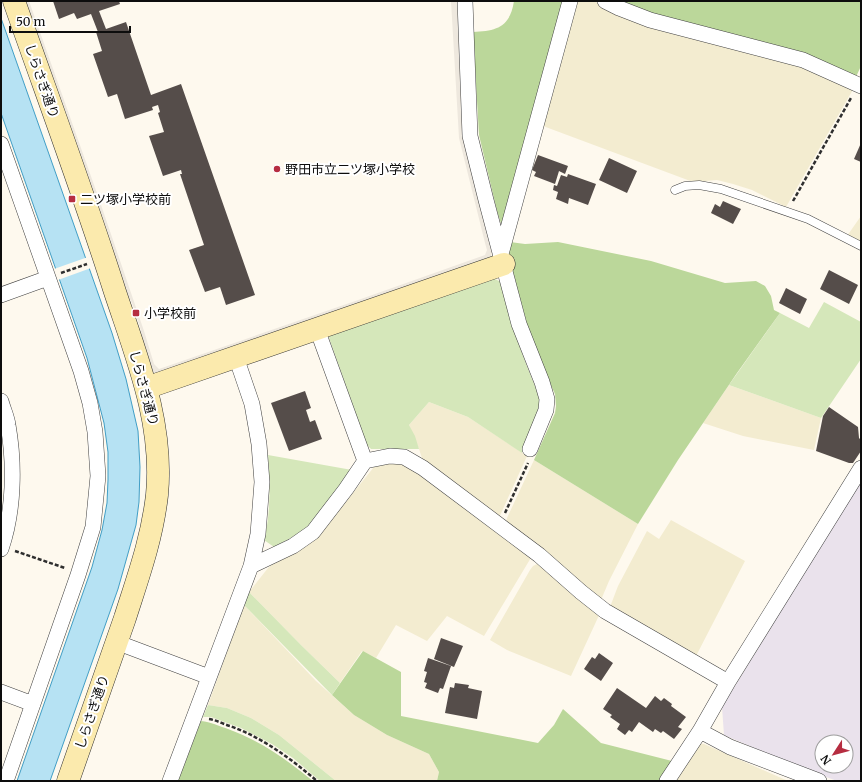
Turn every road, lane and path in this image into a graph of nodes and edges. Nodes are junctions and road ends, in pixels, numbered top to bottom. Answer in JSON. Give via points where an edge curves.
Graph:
{"nodes":[{"id":1,"x":14,"y":1,"type":"edge"},
{"id":2,"x":465,"y":1,"type":"edge"},
{"id":3,"x":570,"y":1,"type":"edge"},
{"id":4,"x":605,"y":1,"type":"edge"},
{"id":5,"x":860,"y":85,"type":"edge"},
{"id":6,"x":1,"y":144,"type":"edge"},
{"id":7,"x":675,"y":190,"type":"dead end"},
{"id":8,"x":786,"y":212,"type":"junction"},
{"id":9,"x":861,"y":246,"type":"edge"},
{"id":10,"x":502,"y":260,"type":"junction"},
{"id":11,"x":90,"y":263,"type":"dead end"},
{"id":12,"x":52,"y":276,"type":"junction"},
{"id":13,"x":1,"y":295,"type":"edge"},
{"id":14,"x":318,"y":329,"type":"junction"},
{"id":15,"x":236,"y":357,"type":"junction"},
{"id":16,"x":146,"y":388,"type":"junction"},
{"id":17,"x":1,"y":401,"type":"edge"},
{"id":18,"x":530,"y":449,"type":"joint"},
{"id":19,"x":365,"y":461,"type":"junction"},
{"id":20,"x":861,"y":468,"type":"edge"},
{"id":21,"x":499,"y":526,"type":"junction"},
{"id":22,"x":1,"y":548,"type":"edge"},
{"id":23,"x":250,"y":566,"type":"junction"},
{"id":24,"x":71,"y":571,"type":"dead end"},
{"id":25,"x":116,"y":642,"type":"junction"},
{"id":26,"x":209,"y":676,"type":"junction"},
{"id":27,"x":728,"y":682,"type":"junction"},
{"id":28,"x":1,"y":692,"type":"edge"},
{"id":29,"x":33,"y":704,"type":"junction"},
{"id":30,"x":193,"y":719,"type":"junction"},
{"id":31,"x":700,"y":731,"type":"junction"},
{"id":32,"x":6,"y":781,"type":"edge"},
{"id":33,"x":68,"y":781,"type":"edge"},
{"id":34,"x":170,"y":781,"type":"edge"},
{"id":35,"x":317,"y":781,"type":"edge"},
{"id":36,"x":667,"y":781,"type":"edge"},
{"id":37,"x":819,"y":781,"type":"edge"}],
"edges":[{"from":1,"to":16,"type":"street","name":"しらさぎ通り","via":[[104,257]]},
{"from":2,"to":10,"type":"street","via":[[470,136]]},
{"from":3,"to":10,"type":"street"},
{"from":4,"to":5,"type":"street","via":[[650,20],[803,60]]},
{"from":5,"to":8,"type":"path"},
{"from":6,"to":12,"type":"street"},
{"from":7,"to":8,"type":"lane","via":[[685,186],[721,189]]},
{"from":8,"to":9,"type":"lane","via":[[808,219]]},
{"from":10,"to":14,"type":"street"},
{"from":10,"to":18,"type":"street","via":[[519,324],[546,399],[546,410]]},
{"from":11,"to":12,"type":"path"},
{"from":12,"to":13,"type":"street"},
{"from":12,"to":29,"type":"street","via":[[90,403],[98,476],[93,527]]},
{"from":14,"to":15,"type":"street"},
{"from":14,"to":19,"type":"street"},
{"from":15,"to":16,"type":"street"},
{"from":15,"to":23,"type":"street","via":[[252,404],[262,482],[258,534]]},
{"from":16,"to":25,"type":"street","name":"しらさぎ通り","via":[[158,447],[153,526]]},
{"from":17,"to":22,"type":"street","via":[[8,425],[12,505]]},
{"from":18,"to":21,"type":"path","via":[[531,457]]},
{"from":19,"to":21,"type":"street","via":[[390,456],[404,457],[423,468]]},
{"from":19,"to":23,"type":"street","via":[[313,532],[294,546]]},
{"from":20,"to":27,"type":"street"},
{"from":21,"to":27,"type":"street","via":[[539,555],[605,610]]},
{"from":22,"to":24,"type":"path"},
{"from":23,"to":26,"type":"street"},
{"from":25,"to":26,"type":"street"},
{"from":25,"to":33,"type":"street","name":"しらさぎ通り"},
{"from":26,"to":30,"type":"street"},
{"from":27,"to":31,"type":"street"},
{"from":28,"to":29,"type":"street"},
{"from":29,"to":32,"type":"street"},
{"from":30,"to":34,"type":"street"},
{"from":30,"to":35,"type":"path","via":[[212,720],[270,745]]},
{"from":31,"to":36,"type":"street"},
{"from":31,"to":37,"type":"street","via":[[730,747]]}]}
